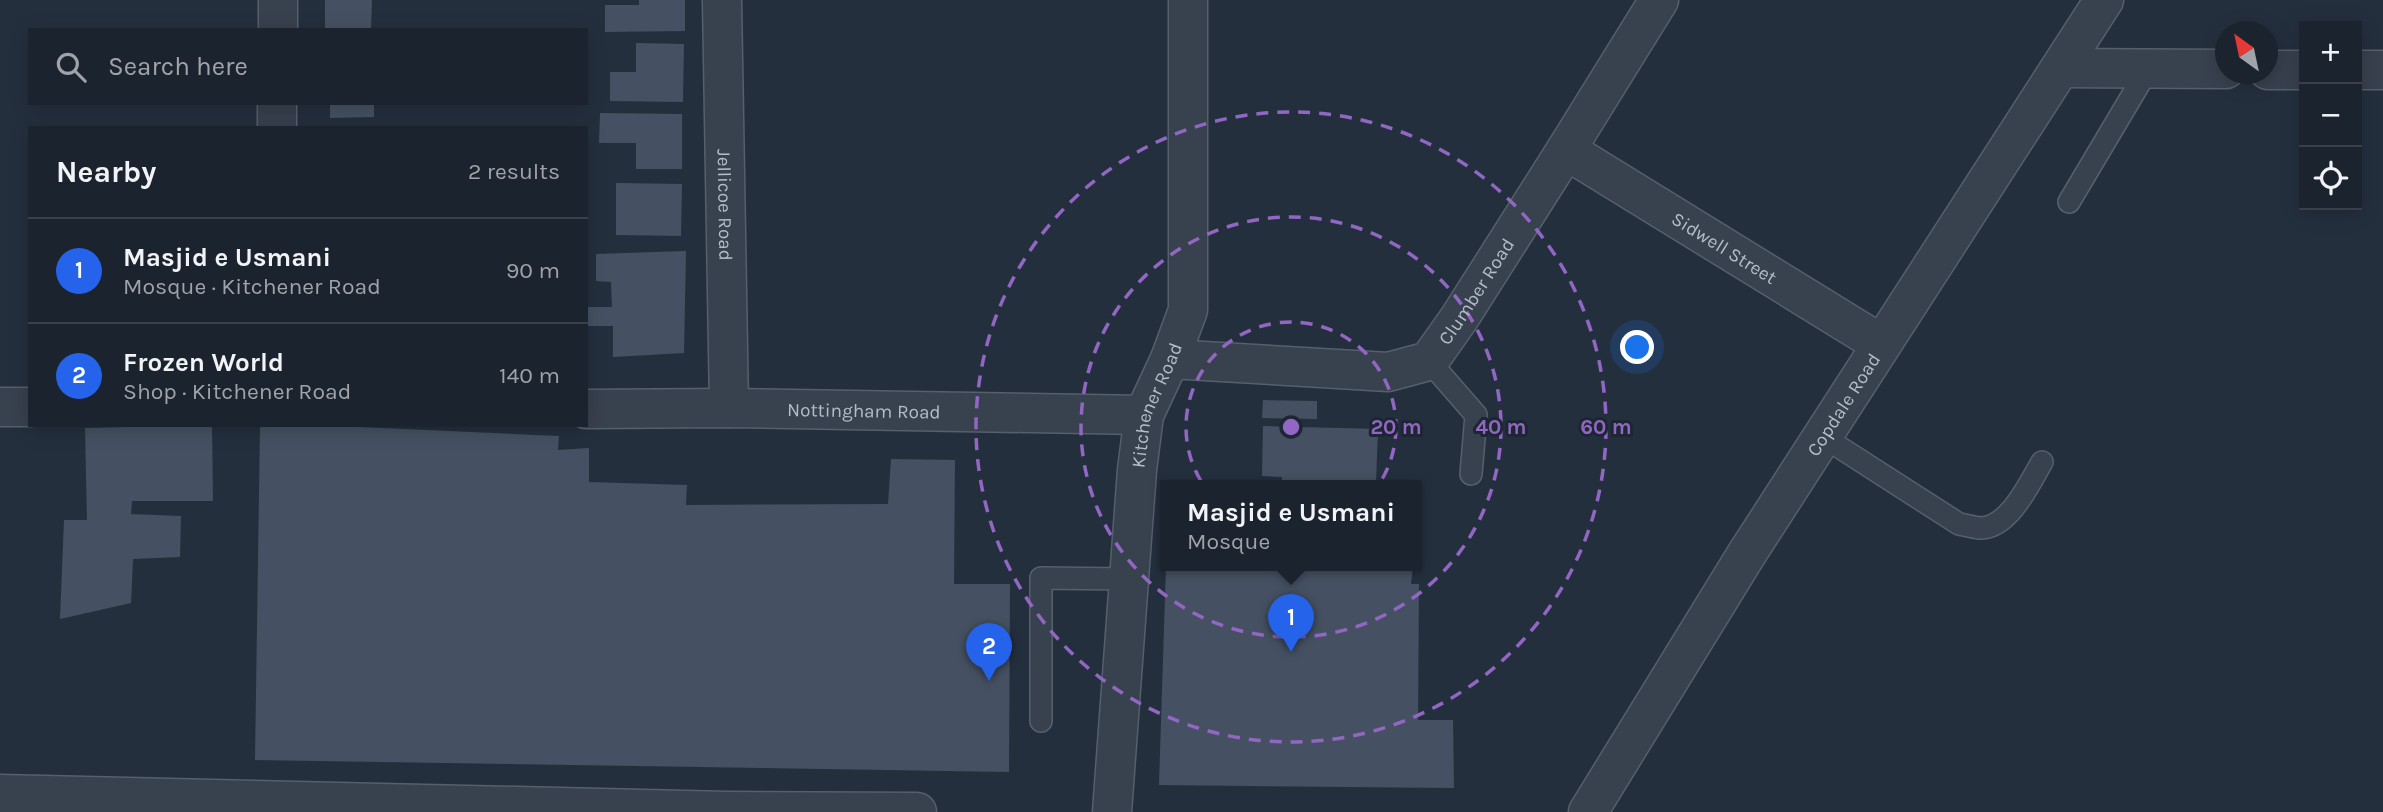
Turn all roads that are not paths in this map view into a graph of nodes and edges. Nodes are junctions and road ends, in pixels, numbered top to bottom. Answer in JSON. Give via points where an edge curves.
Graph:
{"nodes":[{"id":1,"x":278,"y":0,"type":"edge"},
{"id":2,"x":722,"y":0,"type":"edge"},
{"id":3,"x":1188,"y":0,"type":"edge"},
{"id":4,"x":1659,"y":0,"type":"edge"},
{"id":5,"x":2104,"y":0,"type":"edge"},
{"id":6,"x":278,"y":28,"type":"edge"},
{"id":7,"x":2061,"y":68,"type":"junction"},
{"id":8,"x":2148,"y":69,"type":"junction"},
{"id":9,"x":2215,"y":69,"type":"edge"},
{"id":10,"x":2278,"y":69,"type":"edge"},
{"id":11,"x":2299,"y":70,"type":"edge"},
{"id":12,"x":2362,"y":70,"type":"edge"},
{"id":13,"x":2383,"y":70,"type":"edge"},
{"id":14,"x":278,"y":105,"type":"edge"},
{"id":15,"x":277,"y":126,"type":"edge"},
{"id":16,"x":1566,"y":150,"type":"junction"},
{"id":17,"x":2068,"y":202,"type":"dead end"},
{"id":18,"x":1881,"y":344,"type":"junction"},
{"id":19,"x":1170,"y":359,"type":"junction"},
{"id":20,"x":1429,"y":361,"type":"junction"},
{"id":21,"x":0,"y":407,"type":"edge"},
{"id":22,"x":28,"y":407,"type":"edge"},
{"id":23,"x":588,"y":408,"type":"edge"},
{"id":24,"x":729,"y":408,"type":"junction"},
{"id":25,"x":1144,"y":415,"type":"junction"},
{"id":26,"x":1822,"y":436,"type":"junction"},
{"id":27,"x":2042,"y":462,"type":"dead end"},
{"id":28,"x":1471,"y":474,"type":"dead end"},
{"id":29,"x":1129,"y":579,"type":"junction"},
{"id":30,"x":1041,"y":721,"type":"dead end"},
{"id":31,"x":21,"y":800,"type":"edge"},
{"id":32,"x":389,"y":807,"type":"edge"},
{"id":33,"x":727,"y":811,"type":"edge"},
{"id":34,"x":918,"y":812,"type":"edge"},
{"id":35,"x":1112,"y":812,"type":"edge"},
{"id":36,"x":1588,"y":812,"type":"edge"}],
"edges":[{"from":1,"to":6,"type":"street"},
{"from":2,"to":24,"type":"street","name":"Jellicoe Road"},
{"from":3,"to":19,"type":"street","name":"Kitchener Road","via":[[1188,310]]},
{"from":4,"to":16,"type":"street","name":"Clumber Road"},
{"from":5,"to":7,"type":"street","name":"Copdale Road"},
{"from":7,"to":8,"type":"street"},
{"from":7,"to":18,"type":"street","name":"Copdale Road"},
{"from":8,"to":9,"type":"street"},
{"from":8,"to":17,"type":"lane"},
{"from":10,"to":11,"type":"street"},
{"from":12,"to":13,"type":"street"},
{"from":14,"to":15,"type":"street"},
{"from":16,"to":18,"type":"street","name":"Sidwell Street"},
{"from":16,"to":20,"type":"street","name":"Clumber Road"},
{"from":18,"to":26,"type":"street","name":"Copdale Road"},
{"from":19,"to":20,"type":"street","name":"Clumber Road","via":[[1388,372]]},
{"from":19,"to":25,"type":"street","name":"Kitchener Road"},
{"from":20,"to":28,"type":"lane","via":[[1476,415]]},
{"from":21,"to":22,"type":"street"},
{"from":23,"to":24,"type":"street","name":"Nottingham Road"},
{"from":24,"to":25,"type":"street","name":"Nottingham Road"},
{"from":25,"to":29,"type":"street","name":"Kitchener Road"},
{"from":26,"to":27,"type":"lane","via":[[1959,524],[1983,528],[2000,521],[2019,502]]},
{"from":26,"to":36,"type":"street","name":"Copdale Road"},
{"from":29,"to":30,"type":"lane","via":[[1041,578]]},
{"from":29,"to":35,"type":"street","name":"Kitchener Road"},
{"from":31,"to":32,"type":"street"},
{"from":32,"to":33,"type":"street"},
{"from":33,"to":34,"type":"street"}]}
